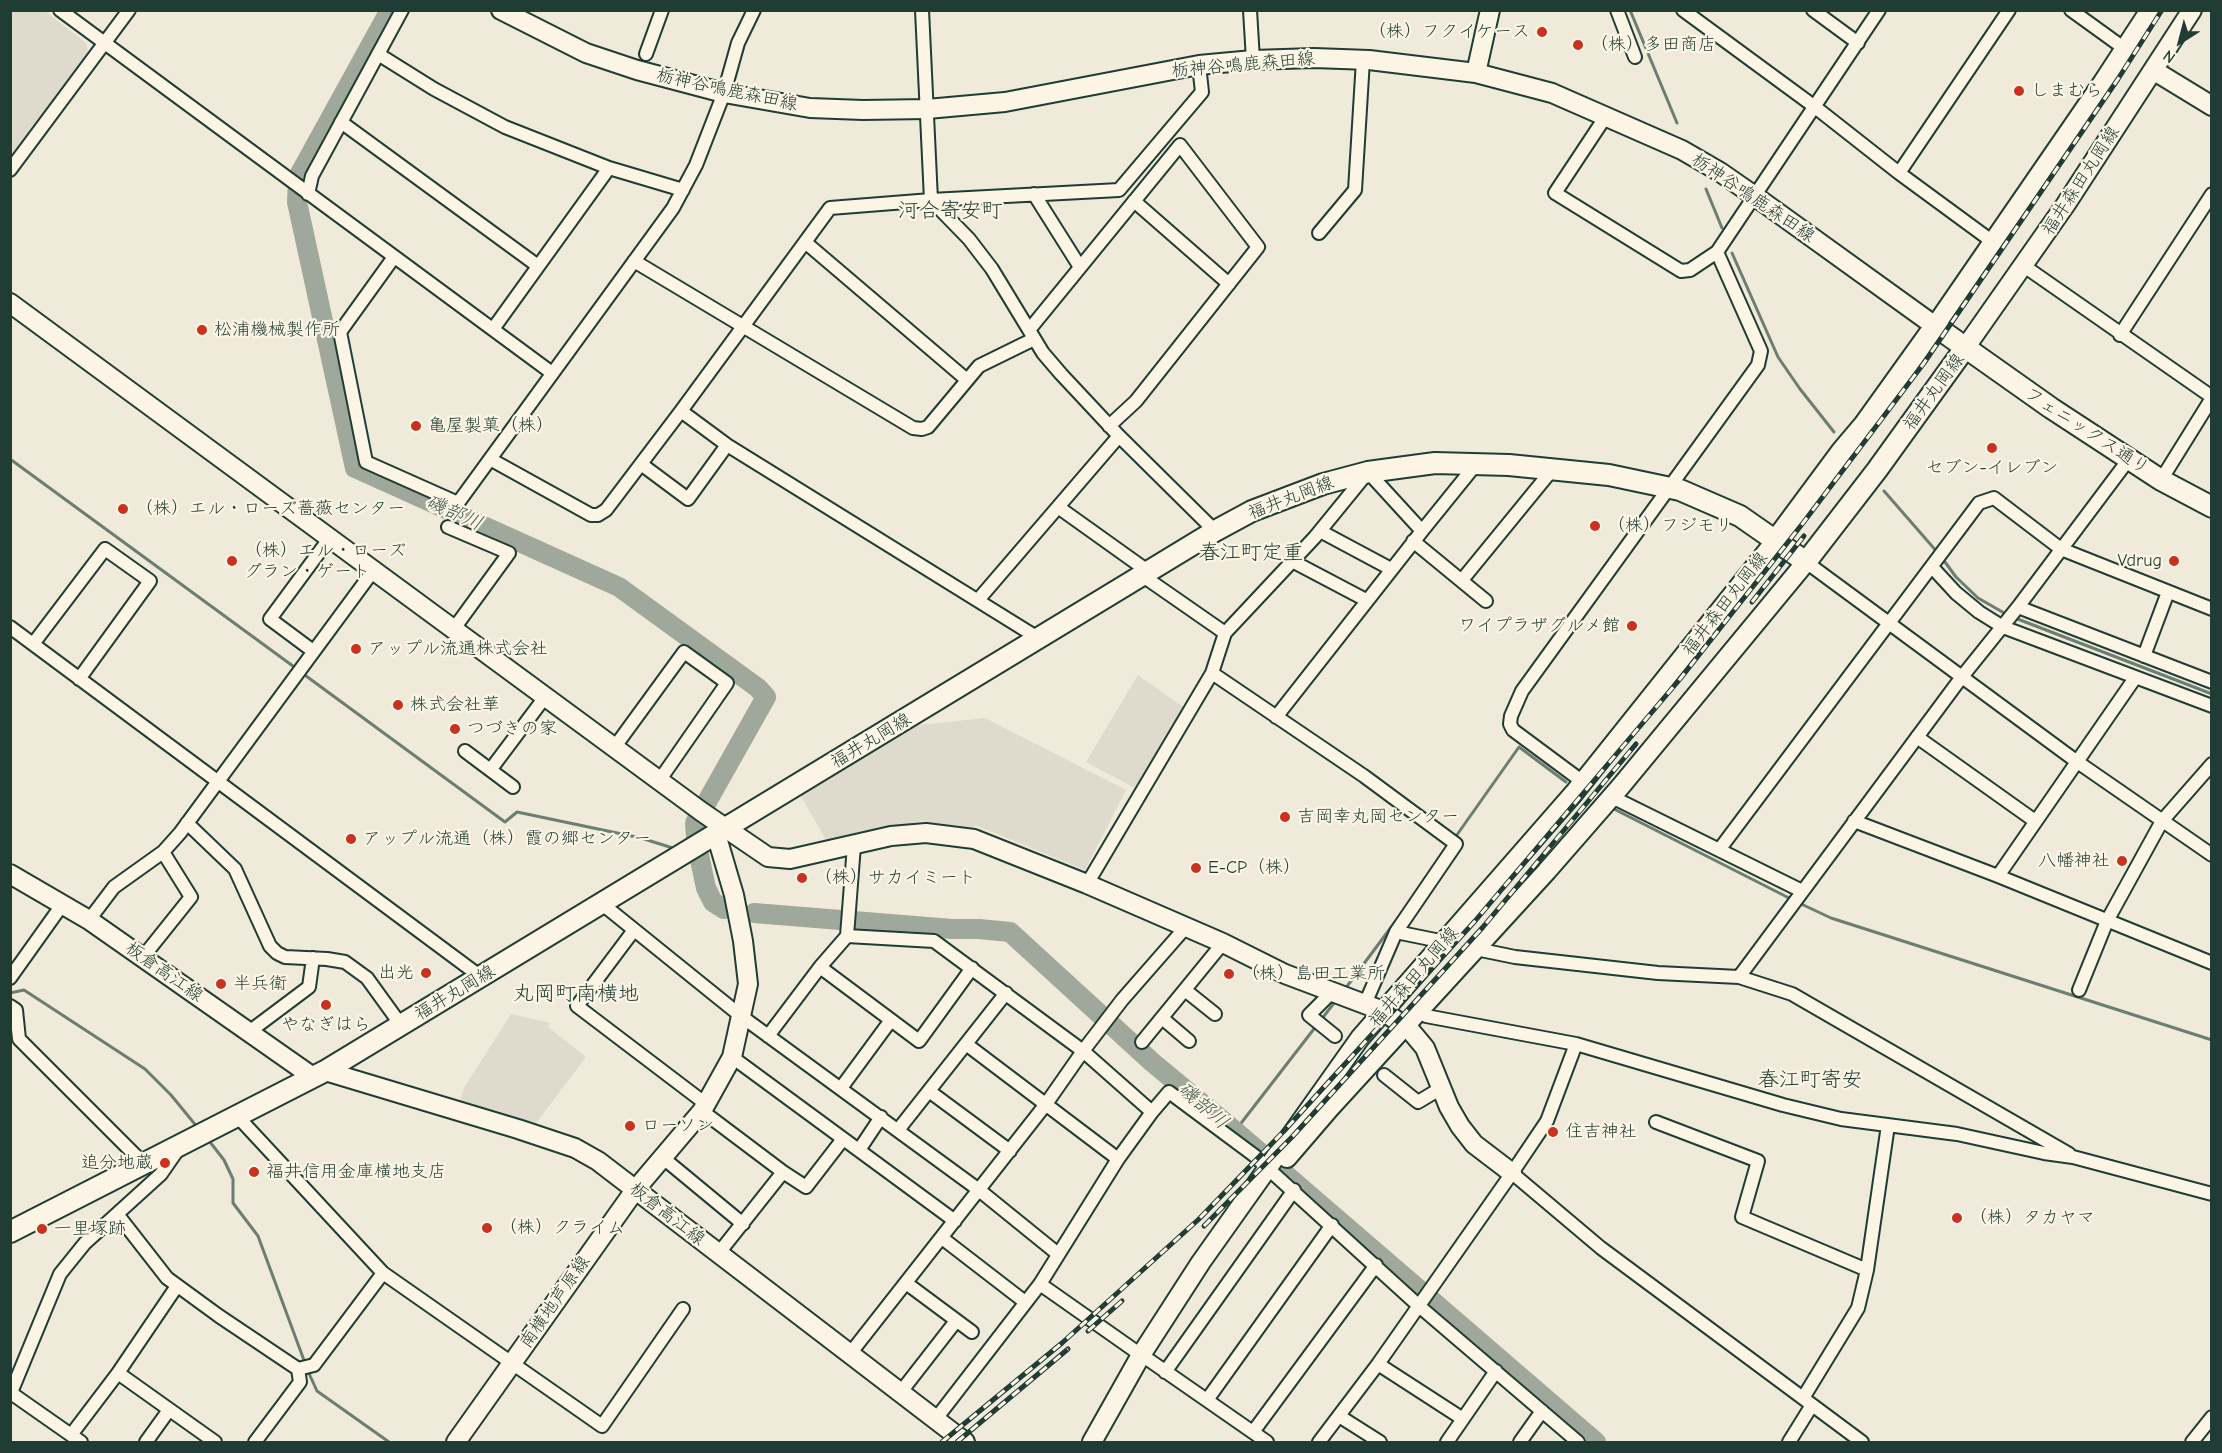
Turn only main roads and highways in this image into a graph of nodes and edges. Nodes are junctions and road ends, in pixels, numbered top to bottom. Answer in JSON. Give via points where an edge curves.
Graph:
{"nodes":[{"id":1,"x":501,"y":10,"type":"edge"},
{"id":2,"x":1490,"y":10,"type":"edge"},
{"id":3,"x":2150,"y":10,"type":"edge"},
{"id":4,"x":2192,"y":10,"type":"edge"},
{"id":5,"x":2153,"y":70,"type":"junction"},
{"id":6,"x":1476,"y":73,"type":"junction"},
{"id":7,"x":2211,"y":106,"type":"edge"},
{"id":8,"x":10,"y":303,"type":"edge"},
{"id":9,"x":1935,"y":326,"type":"junction"},
{"id":10,"x":1965,"y":348,"type":"junction"},
{"id":11,"x":2211,"y":507,"type":"edge"},
{"id":12,"x":1776,"y":540,"type":"junction"},
{"id":13,"x":1806,"y":562,"type":"junction"},
{"id":14,"x":721,"y":831,"type":"junction"},
{"id":15,"x":10,"y":874,"type":"edge"},
{"id":16,"x":1383,"y":1011,"type":"junction"},
{"id":17,"x":1405,"y":1026,"type":"junction"},
{"id":18,"x":319,"y":1074,"type":"junction"},
{"id":19,"x":1274,"y":1165,"type":"junction"},
{"id":20,"x":1512,"y":1173,"type":"road end"},
{"id":21,"x":635,"y":1190,"type":"junction"},
{"id":22,"x":10,"y":1232,"type":"edge"},
{"id":23,"x":1145,"y":1357,"type":"junction"},
{"id":24,"x":456,"y":1443,"type":"edge"},
{"id":25,"x":966,"y":1443,"type":"edge"},
{"id":26,"x":1092,"y":1443,"type":"edge"},
{"id":27,"x":1101,"y":1443,"type":"edge"}],
"edges":[{"from":1,"to":6,"type":"main road","name":"栃神谷鳴鹿森田線","via":[[586,53],[637,70],[724,93],[810,108],[927,110],[1005,102],[1199,65],[1253,60],[1363,60]]},
{"from":2,"to":6,"type":"main road"},
{"from":3,"to":9,"type":"main road","name":"福井森田丸岡線"},
{"from":4,"to":5,"type":"main road","name":"福井森田丸岡線"},
{"from":5,"to":7,"type":"main road"},
{"from":5,"to":10,"type":"main road","name":"福井森田丸岡線"},
{"from":6,"to":9,"type":"main road","name":"栃神谷鳴鹿森田線","via":[[1552,93],[1682,150],[1756,196]]},
{"from":8,"to":14,"type":"main road","via":[[659,781]]},
{"from":9,"to":10,"type":"main road","name":"福井丸岡線"},
{"from":9,"to":12,"type":"main road","name":"福井丸岡線"},
{"from":10,"to":11,"type":"main road","name":"フェニックス通り","via":[[2161,480]]},
{"from":10,"to":13,"type":"main road","name":"福井丸岡線"},
{"from":12,"to":13,"type":"main road","name":"福井丸岡線"},
{"from":12,"to":14,"type":"main road","name":"福井丸岡線","via":[[1728,510],[1691,494],[1609,475],[1435,463],[1368,472],[1323,484],[1215,531]]},
{"from":12,"to":16,"type":"main road","name":"福井森田丸岡線","via":[[1582,782]]},
{"from":13,"to":17,"type":"main road","name":"福井森田丸岡線","via":[[1612,797]]},
{"from":14,"to":16,"type":"main road","via":[[776,859],[891,836],[926,833],[974,839],[1223,943],[1285,974]]},
{"from":14,"to":18,"type":"main road","name":"福井丸岡線"},
{"from":14,"to":21,"type":"main road","name":"南横地芦原線","via":[[743,941],[747,984],[732,1057],[704,1108]]},
{"from":15,"to":18,"type":"main road","name":"板倉高江線","via":[[89,921],[249,1032]]},
{"from":16,"to":17,"type":"main road"},
{"from":16,"to":19,"type":"main road","name":"福井森田丸岡線","via":[[1341,1064]]},
{"from":17,"to":19,"type":"main road","name":"福井森田丸岡線"},
{"from":17,"to":20,"type":"main road","via":[[1425,1048],[1460,1126],[1474,1144]]},
{"from":18,"to":21,"type":"main road","name":"板倉高江線","via":[[518,1129],[575,1149],[598,1161]]},
{"from":18,"to":22,"type":"main road","name":"福井丸岡線"},
{"from":19,"to":23,"type":"main road","name":"福井森田丸岡線"},
{"from":21,"to":24,"type":"main road","name":"南横地芦原線"},
{"from":21,"to":25,"type":"main road","name":"板倉高江線"},
{"from":23,"to":26,"type":"main road","name":"福井森田丸岡線"},
{"from":23,"to":27,"type":"main road","name":"福井森田丸岡線"}]}
